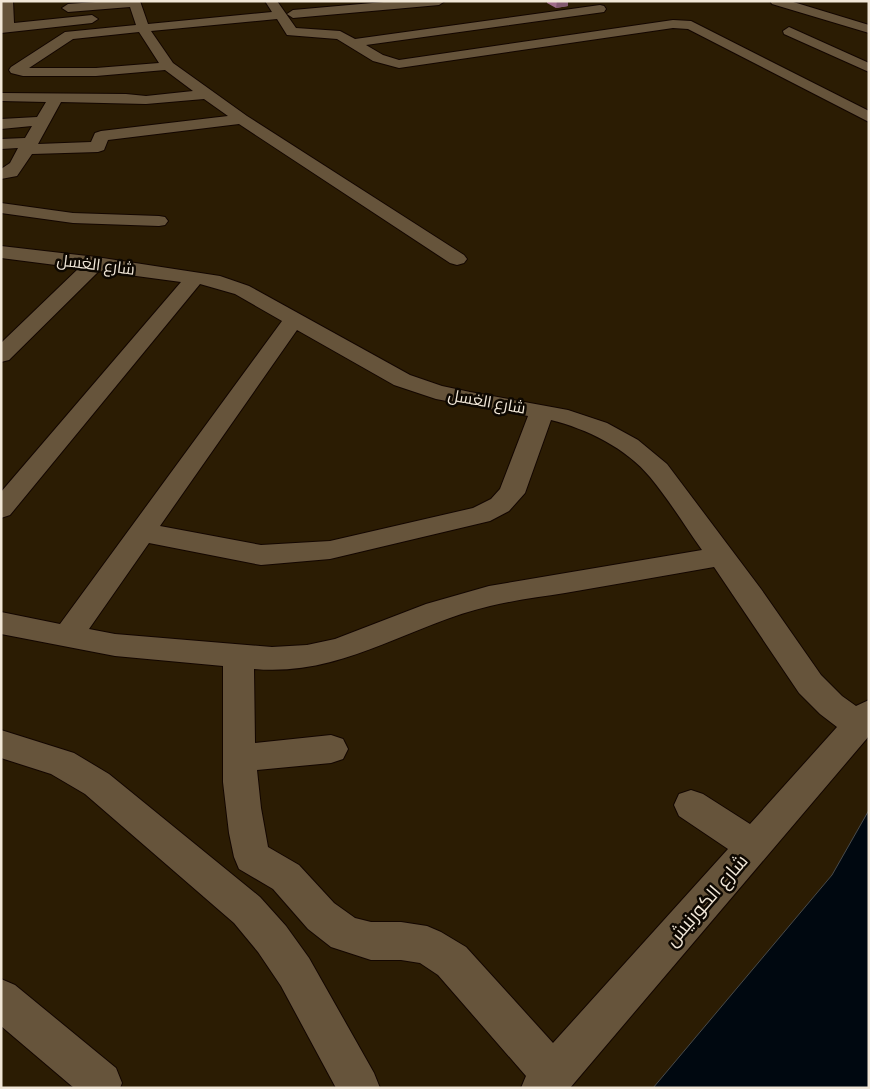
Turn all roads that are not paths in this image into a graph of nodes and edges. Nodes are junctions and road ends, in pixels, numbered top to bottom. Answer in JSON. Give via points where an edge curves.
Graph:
{"nodes":[{"id":1,"x":287,"y":1,"type":"edge"},
{"id":2,"x":439,"y":1,"type":"edge"},
{"id":3,"x":586,"y":1,"type":"edge"},
{"id":4,"x":776,"y":1,"type":"edge"},
{"id":5,"x":138,"y":2,"type":"edge"},
{"id":6,"x":274,"y":2,"type":"edge"},
{"id":7,"x":10,"y":6,"type":"edge"},
{"id":8,"x":56,"y":9,"type":"dead end"},
{"id":9,"x":600,"y":9,"type":"junction"},
{"id":10,"x":287,"y":14,"type":"junction"},
{"id":11,"x":120,"y":17,"type":"dead end"},
{"id":12,"x":101,"y":18,"type":"dead end"},
{"id":13,"x":146,"y":23,"type":"junction"},
{"id":14,"x":863,"y":23,"type":"edge"},
{"id":15,"x":343,"y":24,"type":"dead end"},
{"id":16,"x":636,"y":29,"type":"junction"},
{"id":17,"x":304,"y":30,"type":"junction"},
{"id":18,"x":3,"y":32,"type":"edge"},
{"id":19,"x":789,"y":32,"type":"dead end"},
{"id":20,"x":353,"y":43,"type":"junction"},
{"id":21,"x":168,"y":66,"type":"junction"},
{"id":22,"x":866,"y":73,"type":"edge"},
{"id":23,"x":830,"y":82,"type":"dead end"},
{"id":24,"x":810,"y":86,"type":"junction"},
{"id":25,"x":207,"y":94,"type":"junction"},
{"id":26,"x":1,"y":97,"type":"edge"},
{"id":27,"x":55,"y":99,"type":"junction"},
{"id":28,"x":869,"y":117,"type":"edge"},
{"id":29,"x":242,"y":119,"type":"junction"},
{"id":30,"x":42,"y":121,"type":"junction"},
{"id":31,"x":1,"y":124,"type":"edge"},
{"id":32,"x":1,"y":144,"type":"edge"},
{"id":33,"x":28,"y":146,"type":"junction"},
{"id":34,"x":1,"y":174,"type":"edge"},
{"id":35,"x":1,"y":208,"type":"edge"},
{"id":36,"x":159,"y":221,"type":"dead end"},
{"id":37,"x":1,"y":252,"type":"edge"},
{"id":38,"x":457,"y":260,"type":"dead end"},
{"id":39,"x":96,"y":263,"type":"junction"},
{"id":40,"x":196,"y":277,"type":"junction"},
{"id":41,"x":294,"y":319,"type":"junction"},
{"id":42,"x":1,"y":355,"type":"edge"},
{"id":43,"x":542,"y":411,"type":"junction"},
{"id":44,"x":1,"y":509,"type":"edge"},
{"id":45,"x":142,"y":532,"type":"junction"},
{"id":46,"x":721,"y":556,"type":"junction"},
{"id":47,"x":1,"y":623,"type":"edge"},
{"id":48,"x":67,"y":638,"type":"junction"},
{"id":49,"x":239,"y":655,"type":"junction"},
{"id":50,"x":863,"y":719,"type":"edge"},
{"id":51,"x":1,"y":744,"type":"edge"},
{"id":52,"x":331,"y":749,"type":"dead end"},
{"id":53,"x":240,"y":758,"type":"junction"},
{"id":54,"x":691,"y":804,"type":"dead end"},
{"id":55,"x":753,"y":846,"type":"junction"},
{"id":56,"x":1,"y":999,"type":"edge"},
{"id":57,"x":548,"y":1082,"type":"edge"},
{"id":58,"x":101,"y":1083,"type":"dead end"},
{"id":59,"x":359,"y":1088,"type":"edge"}],
"edges":[{"from":1,"to":6,"type":"street"},
{"from":2,"to":10,"type":"street"},
{"from":3,"to":9,"type":"street"},
{"from":4,"to":14,"type":"street"},
{"from":5,"to":8,"type":"street"},
{"from":5,"to":13,"type":"street"},
{"from":5,"to":13,"type":"street"},
{"from":6,"to":10,"type":"street"},
{"from":7,"to":18,"type":"street"},
{"from":9,"to":16,"type":"street"},
{"from":9,"to":20,"type":"street"},
{"from":10,"to":13,"type":"street"},
{"from":10,"to":17,"type":"street","via":[[292,32]]},
{"from":11,"to":13,"type":"street"},
{"from":12,"to":18,"type":"street"},
{"from":13,"to":21,"type":"street"},
{"from":13,"to":21,"type":"street","via":[[70,35],[16,70],[96,72]]},
{"from":15,"to":17,"type":"street"},
{"from":16,"to":20,"type":"street","via":[[399,64],[378,58]]},
{"from":16,"to":24,"type":"street","via":[[692,25]]},
{"from":17,"to":20,"type":"street","via":[[340,36]]},
{"from":19,"to":22,"type":"street"},
{"from":21,"to":25,"type":"street"},
{"from":23,"to":24,"type":"street"},
{"from":24,"to":28,"type":"street"},
{"from":25,"to":27,"type":"street","via":[[146,100]]},
{"from":25,"to":29,"type":"street"},
{"from":26,"to":27,"type":"street"},
{"from":27,"to":30,"type":"street"},
{"from":29,"to":33,"type":"street","via":[[101,136],[98,147]]},
{"from":29,"to":38,"type":"street"},
{"from":30,"to":31,"type":"street"},
{"from":30,"to":33,"type":"street"},
{"from":32,"to":33,"type":"street"},
{"from":33,"to":34,"type":"street","via":[[11,172]]},
{"from":35,"to":36,"type":"street","via":[[73,218]]},
{"from":37,"to":39,"type":"street","name":"شارع الغسل"},
{"from":39,"to":40,"type":"street","name":"شارع الغسل"},
{"from":39,"to":42,"type":"street"},
{"from":40,"to":41,"type":"street","name":"شارع الغسل","via":[[242,290]]},
{"from":40,"to":44,"type":"street"},
{"from":41,"to":43,"type":"street","name":"شارع الغسل","via":[[416,386],[447,395]]},
{"from":41,"to":45,"type":"street"},
{"from":43,"to":45,"type":"street","via":[[512,493],[500,505],[481,515],[330,550],[261,555]]},
{"from":43,"to":46,"type":"street","name":"شارع الغسل","via":[[570,416],[597,426],[642,452]]},
{"from":45,"to":48,"type":"street"},
{"from":46,"to":49,"type":"street","via":[[489,596],[436,612],[340,649],[307,657],[272,659]]},
{"from":46,"to":50,"type":"street","name":"شارع الغسل","via":[[810,684],[832,705]]},
{"from":47,"to":48,"type":"street"},
{"from":48,"to":49,"type":"street"},
{"from":49,"to":53,"type":"street"},
{"from":50,"to":55,"type":"street","name":"شارع الكورنيش"},
{"from":51,"to":59,"type":"street","via":[[62,763],[97,784],[247,910],[295,972]]},
{"from":52,"to":53,"type":"street"},
{"from":53,"to":57,"type":"street","via":[[245,828],[252,857],[286,876],[321,916],[345,934],[371,941],[427,945],[452,961]]},
{"from":54,"to":55,"type":"street"},
{"from":55,"to":57,"type":"street","name":"شارع الكورنيش"},
{"from":56,"to":58,"type":"street"}]}
